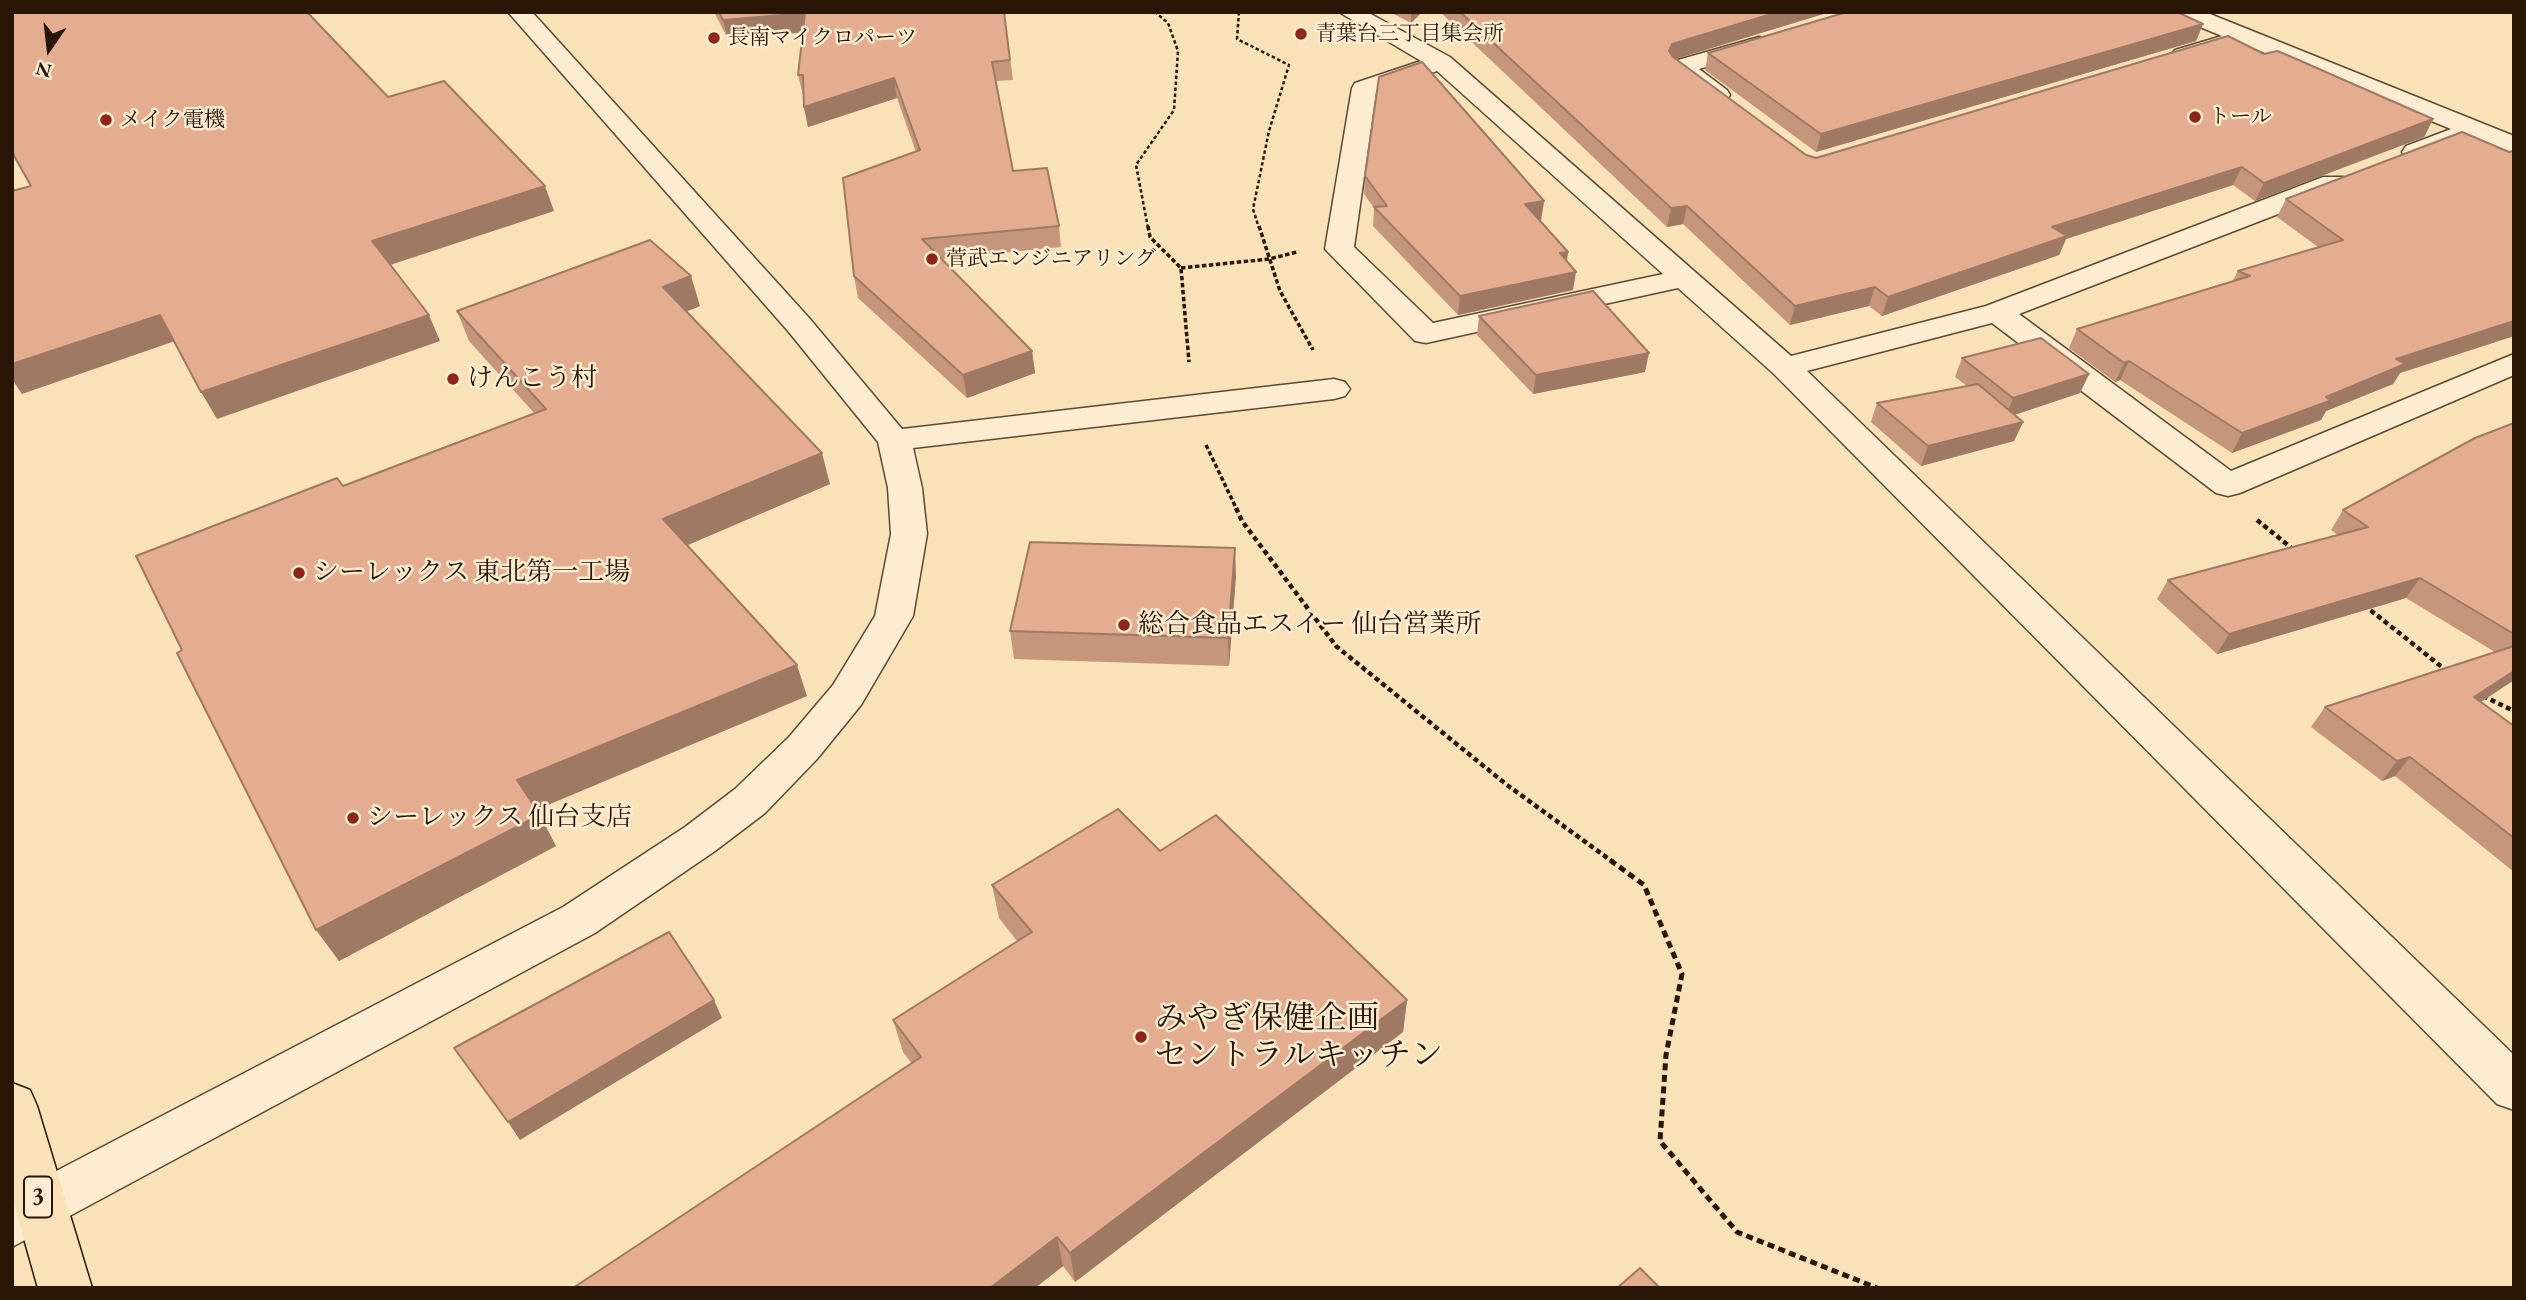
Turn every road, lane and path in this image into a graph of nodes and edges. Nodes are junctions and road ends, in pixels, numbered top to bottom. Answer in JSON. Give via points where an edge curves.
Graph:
{"nodes":[{"id":1,"x":519,"y":12,"type":"edge"},
{"id":2,"x":1155,"y":12,"type":"edge"},
{"id":3,"x":1239,"y":12,"type":"edge"},
{"id":4,"x":1350,"y":12,"type":"edge"},
{"id":5,"x":2184,"y":12,"type":"edge"},
{"id":6,"x":1786,"y":36,"type":"edge"},
{"id":7,"x":2242,"y":37,"type":"junction"},
{"id":8,"x":2164,"y":60,"type":"edge"},
{"id":9,"x":1441,"y":62,"type":"junction"},
{"id":10,"x":1735,"y":108,"type":"edge"},
{"id":11,"x":2474,"y":130,"type":"junction"},
{"id":12,"x":2514,"y":145,"type":"edge"},
{"id":13,"x":1340,"y":242,"type":"junction"},
{"id":14,"x":1269,"y":259,"type":"junction"},
{"id":15,"x":1181,"y":268,"type":"junction"},
{"id":16,"x":1684,"y":278,"type":"junction"},
{"id":17,"x":1997,"y":312,"type":"junction"},
{"id":18,"x":2514,"y":363,"type":"edge"},
{"id":19,"x":1785,"y":367,"type":"junction"},
{"id":20,"x":1335,"y":389,"type":"joint"},
{"id":21,"x":1194,"y":405,"type":"junction"},
{"id":22,"x":894,"y":440,"type":"junction"},
{"id":23,"x":2228,"y":485,"type":"junction"},
{"id":24,"x":2303,"y":557,"type":"edge"},
{"id":25,"x":2356,"y":599,"type":"edge"},
{"id":26,"x":2452,"y":675,"type":"edge"},
{"id":27,"x":2473,"y":692,"type":"edge"},
{"id":28,"x":2514,"y":711,"type":"edge"},
{"id":29,"x":2514,"y":1088,"type":"edge"},
{"id":30,"x":12,"y":1105,"type":"edge"},
{"id":31,"x":27,"y":1214,"type":"edge"},
{"id":32,"x":65,"y":1288,"type":"edge"},
{"id":33,"x":1877,"y":1288,"type":"edge"}],
"edges":[{"from":1,"to":22,"type":"street","via":[[799,325]]},
{"from":2,"to":15,"type":"path","via":[[1168,23],[1178,51],[1174,110],[1136,165],[1150,237]]},
{"from":3,"to":14,"type":"path","via":[[1237,39],[1289,65],[1253,209]]},
{"from":4,"to":9,"type":"street"},
{"from":5,"to":7,"type":"street"},
{"from":6,"to":10,"type":"street","via":[[1680,67]]},
{"from":7,"to":8,"type":"street"},
{"from":7,"to":11,"type":"street"},
{"from":9,"to":13,"type":"street","via":[[1364,88]]},
{"from":9,"to":16,"type":"street"},
{"from":11,"to":12,"type":"street"},
{"from":11,"to":17,"type":"street"},
{"from":13,"to":14,"type":"path"},
{"from":13,"to":16,"type":"street","via":[[1339,249],[1426,334]]},
{"from":14,"to":15,"type":"path"},
{"from":14,"to":20,"type":"path","via":[[1280,291]]},
{"from":15,"to":21,"type":"path"},
{"from":16,"to":19,"type":"street"},
{"from":17,"to":19,"type":"street"},
{"from":17,"to":23,"type":"street"},
{"from":18,"to":23,"type":"street"},
{"from":19,"to":29,"type":"street"},
{"from":20,"to":21,"type":"street"},
{"from":21,"to":22,"type":"street"},
{"from":21,"to":33,"type":"path","via":[[1195,423],[1242,521],[1336,646],[1507,785],[1644,885],[1682,974],[1667,1055],[1660,1141],[1737,1233]]},
{"from":22,"to":31,"type":"street","via":[[909,534],[894,616],[847,695],[750,801],[579,920]]},
{"from":23,"to":24,"type":"path","via":[[2250,514]]},
{"from":25,"to":26,"type":"path"},
{"from":27,"to":28,"type":"path"},
{"from":30,"to":31,"type":"main road","number":"3"},
{"from":31,"to":32,"type":"main road","number":"3"}]}
